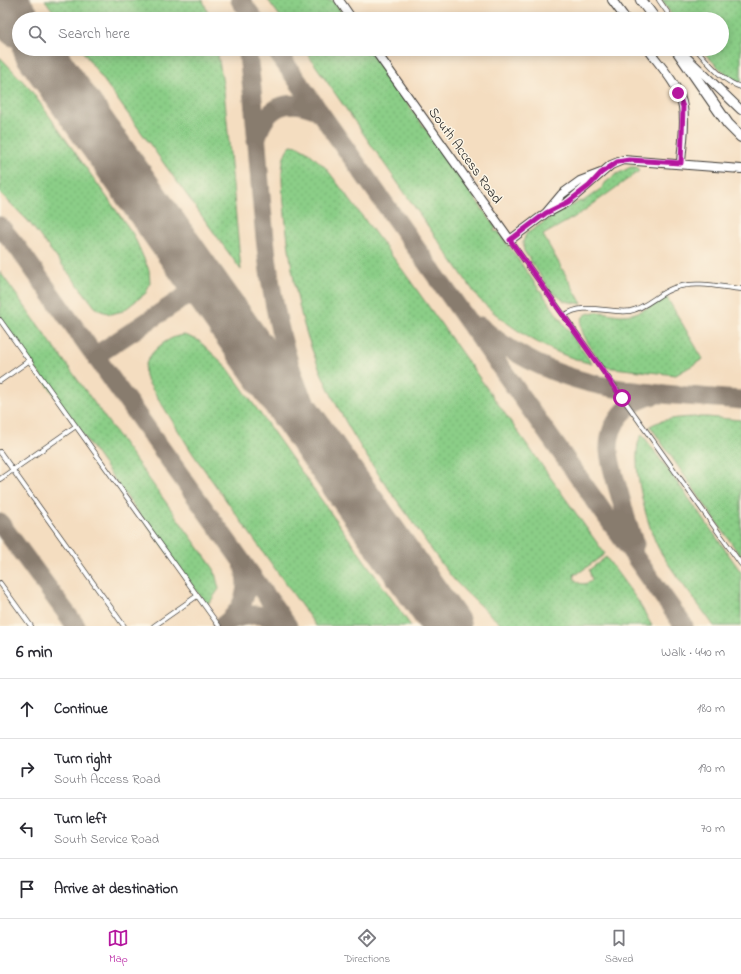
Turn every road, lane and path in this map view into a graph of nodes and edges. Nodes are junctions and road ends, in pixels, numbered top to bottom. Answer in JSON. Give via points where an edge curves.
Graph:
{"nodes":[{"id":1,"x":339,"y":0,"type":"edge"},
{"id":2,"x":612,"y":0,"type":"edge"},
{"id":3,"x":642,"y":0,"type":"edge"},
{"id":4,"x":659,"y":0,"type":"edge"},
{"id":5,"x":347,"y":12,"type":"edge"},
{"id":6,"x":621,"y":12,"type":"edge"},
{"id":7,"x":650,"y":12,"type":"edge"},
{"id":8,"x":667,"y":12,"type":"edge"},
{"id":9,"x":379,"y":56,"type":"edge"},
{"id":10,"x":653,"y":56,"type":"edge"},
{"id":11,"x":682,"y":56,"type":"edge"},
{"id":12,"x":684,"y":56,"type":"edge"},
{"id":13,"x":703,"y":56,"type":"edge"},
{"id":14,"x":741,"y":87,"type":"edge"},
{"id":15,"x":741,"y":110,"type":"edge"},
{"id":16,"x":741,"y":137,"type":"edge"},
{"id":17,"x":681,"y":163,"type":"junction"},
{"id":18,"x":741,"y":169,"type":"edge"},
{"id":19,"x":510,"y":240,"type":"junction"},
{"id":20,"x":741,"y":289,"type":"edge"},
{"id":21,"x":564,"y":316,"type":"junction"},
{"id":22,"x":0,"y":320,"type":"edge"},
{"id":23,"x":30,"y":360,"type":"junction"},
{"id":24,"x":0,"y":382,"type":"edge"},
{"id":25,"x":76,"y":426,"type":"junction"},
{"id":26,"x":0,"y":452,"type":"edge"},
{"id":27,"x":13,"y":470,"type":"junction"},
{"id":28,"x":0,"y":480,"type":"edge"},
{"id":29,"x":741,"y":564,"type":"edge"},
{"id":30,"x":0,"y":583,"type":"edge"},
{"id":31,"x":197,"y":596,"type":"junction"},
{"id":32,"x":31,"y":626,"type":"edge"},
{"id":33,"x":124,"y":626,"type":"edge"},
{"id":34,"x":154,"y":626,"type":"edge"},
{"id":35,"x":219,"y":626,"type":"edge"}],
"edges":[{"from":1,"to":5,"type":"street"},
{"from":2,"to":6,"type":"street"},
{"from":3,"to":7,"type":"street"},
{"from":4,"to":8,"type":"lane"},
{"from":9,"to":19,"type":"street","name":"South Access Road"},
{"from":10,"to":17,"type":"street","via":[[681,100],[684,115]]},
{"from":11,"to":16,"type":"street","via":[[728,124]]},
{"from":12,"to":15,"type":"street"},
{"from":13,"to":14,"type":"lane","via":[[721,74]]},
{"from":17,"to":18,"type":"street"},
{"from":17,"to":19,"type":"street","via":[[623,160],[611,165],[568,202],[546,213]]},
{"from":19,"to":21,"type":"lane"},
{"from":20,"to":21,"type":"lane","via":[[688,285],[676,287],[636,310],[590,308],[570,311]]},
{"from":21,"to":29,"type":"lane"},
{"from":22,"to":23,"type":"lane"},
{"from":23,"to":24,"type":"lane"},
{"from":23,"to":25,"type":"lane"},
{"from":25,"to":27,"type":"lane"},
{"from":25,"to":31,"type":"lane"},
{"from":26,"to":27,"type":"lane"},
{"from":27,"to":28,"type":"lane"},
{"from":27,"to":33,"type":"lane"},
{"from":30,"to":32,"type":"lane"},
{"from":31,"to":34,"type":"lane"},
{"from":31,"to":35,"type":"lane"}]}
